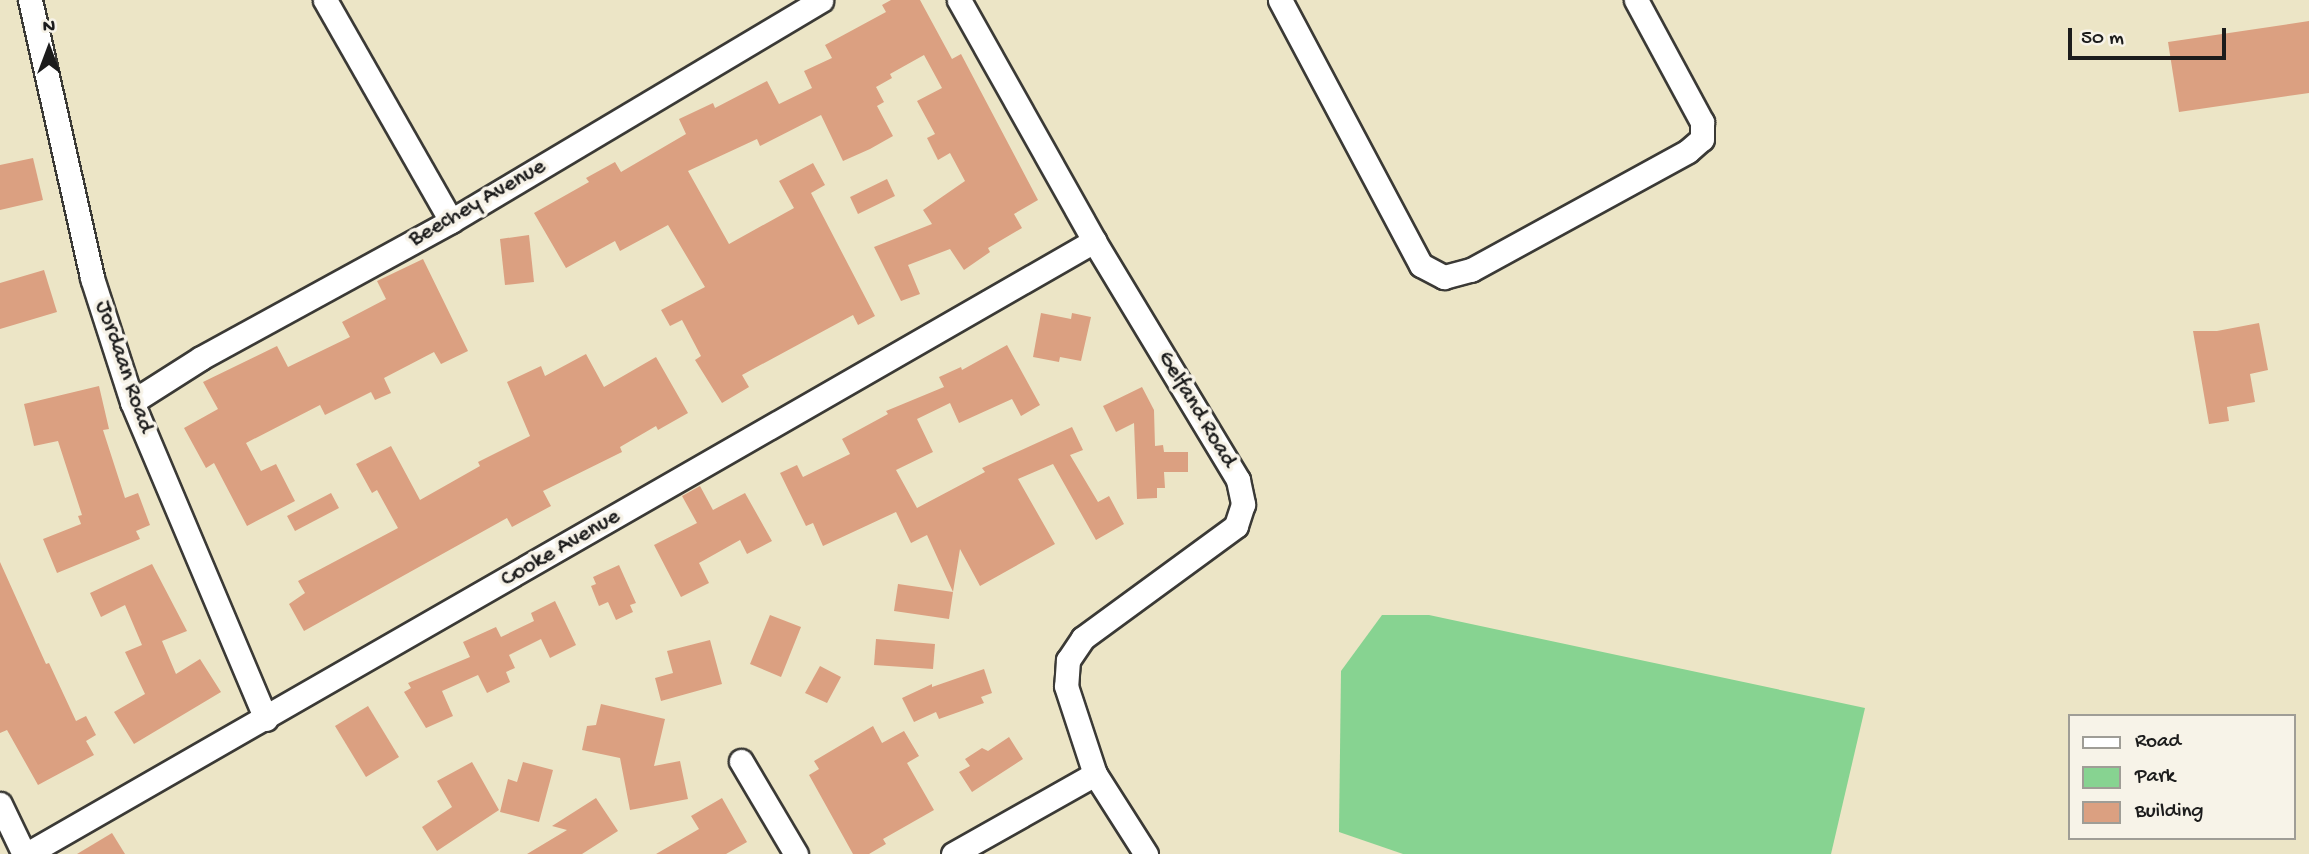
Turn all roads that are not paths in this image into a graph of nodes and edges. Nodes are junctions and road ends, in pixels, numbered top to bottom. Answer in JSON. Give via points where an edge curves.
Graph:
{"nodes":[{"id":1,"x":30,"y":0,"type":"edge"},
{"id":2,"x":325,"y":0,"type":"edge"},
{"id":3,"x":821,"y":0,"type":"edge"},
{"id":4,"x":959,"y":0,"type":"edge"},
{"id":5,"x":1280,"y":0,"type":"edge"},
{"id":6,"x":1636,"y":0,"type":"edge"},
{"id":7,"x":450,"y":221,"type":"junction"},
{"id":8,"x":1094,"y":241,"type":"junction"},
{"id":9,"x":132,"y":402,"type":"junction"},
{"id":10,"x":266,"y":719,"type":"junction"},
{"id":11,"x":741,"y":761,"type":"dead end"},
{"id":12,"x":1095,"y":774,"type":"junction"},
{"id":13,"x":0,"y":804,"type":"edge"},
{"id":14,"x":25,"y":854,"type":"edge"},
{"id":15,"x":796,"y":854,"type":"edge"},
{"id":16,"x":953,"y":854,"type":"edge"},
{"id":17,"x":1146,"y":854,"type":"edge"}],
"edges":[{"from":1,"to":9,"type":"street","name":"Jordaan Road","via":[[92,278]]},
{"from":2,"to":7,"type":"street"},
{"from":3,"to":7,"type":"street","name":"Beechey Avenue"},
{"from":4,"to":8,"type":"street","name":"Gelfand Road"},
{"from":5,"to":6,"type":"street","via":[[1421,265],[1444,277],[1471,270],[1688,151],[1702,139],[1702,122]]},
{"from":7,"to":9,"type":"street","name":"Beechey Avenue","via":[[201,358]]},
{"from":8,"to":10,"type":"street","name":"Cooke Avenue"},
{"from":8,"to":12,"type":"street","name":"Gelfand Road","via":[[1238,480],[1243,504],[1236,526],[1083,638],[1068,660],[1066,686]]},
{"from":9,"to":10,"type":"street","name":"Jordaan Road"},
{"from":10,"to":14,"type":"street","name":"Cooke Avenue"},
{"from":11,"to":15,"type":"street"},
{"from":12,"to":16,"type":"street"},
{"from":12,"to":17,"type":"street","name":"Gelfand Road"},
{"from":13,"to":14,"type":"street"}]}
